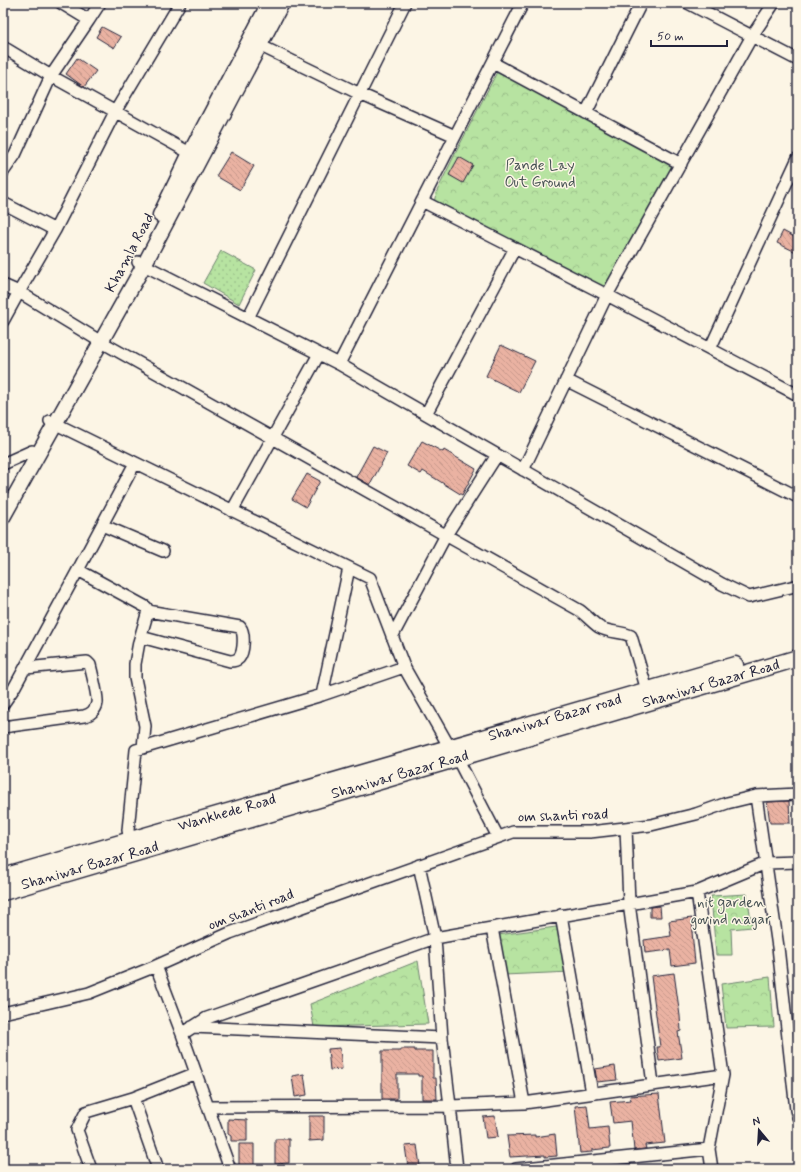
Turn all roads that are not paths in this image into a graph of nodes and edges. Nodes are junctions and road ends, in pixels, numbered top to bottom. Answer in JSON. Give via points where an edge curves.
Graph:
{"nodes":[{"id":1,"x":61,"y":3,"type":"edge"},
{"id":2,"x":100,"y":3,"type":"edge"},
{"id":3,"x":180,"y":3,"type":"edge"},
{"id":4,"x":269,"y":3,"type":"edge"},
{"id":5,"x":282,"y":3,"type":"edge"},
{"id":6,"x":405,"y":3,"type":"edge"},
{"id":7,"x":523,"y":3,"type":"edge"},
{"id":8,"x":641,"y":3,"type":"edge"},
{"id":9,"x":688,"y":3,"type":"edge"},
{"id":10,"x":774,"y":3,"type":"edge"},
{"id":11,"x":90,"y":20,"type":"junction"},
{"id":12,"x":752,"y":36,"type":"junction"},
{"id":13,"x":259,"y":45,"type":"junction"},
{"id":14,"x":3,"y":47,"type":"edge"},
{"id":15,"x":798,"y":60,"type":"edge"},
{"id":16,"x":493,"y":63,"type":"junction"},
{"id":17,"x":51,"y":76,"type":"junction"},
{"id":18,"x":360,"y":94,"type":"junction"},
{"id":19,"x":115,"y":112,"type":"junction"},
{"id":20,"x":586,"y":113,"type":"junction"},
{"id":21,"x":455,"y":136,"type":"junction"},
{"id":22,"x":190,"y":153,"type":"junction"},
{"id":23,"x":798,"y":158,"type":"edge"},
{"id":24,"x":681,"y":164,"type":"junction"},
{"id":25,"x":3,"y":172,"type":"edge"},
{"id":26,"x":422,"y":201,"type":"junction"},
{"id":27,"x":3,"y":203,"type":"edge"},
{"id":28,"x":55,"y":230,"type":"junction"},
{"id":29,"x":515,"y":248,"type":"junction"},
{"id":30,"x":141,"y":264,"type":"junction"},
{"id":31,"x":3,"y":285,"type":"edge"},
{"id":32,"x":19,"y":292,"type":"junction"},
{"id":33,"x":607,"y":294,"type":"junction"},
{"id":34,"x":248,"y":318,"type":"junction"},
{"id":35,"x":3,"y":321,"type":"edge"},
{"id":36,"x":100,"y":340,"type":"junction"},
{"id":37,"x":710,"y":349,"type":"junction"},
{"id":38,"x":319,"y":354,"type":"junction"},
{"id":39,"x":339,"y":364,"type":"junction"},
{"id":40,"x":566,"y":380,"type":"junction"},
{"id":41,"x":798,"y":395,"type":"edge"},
{"id":42,"x":426,"y":414,"type":"junction"},
{"id":43,"x":53,"y":422,"type":"junction"},
{"id":44,"x":272,"y":437,"type":"junction"},
{"id":45,"x":32,"y":451,"type":"junction"},
{"id":46,"x":497,"y":454,"type":"junction"},
{"id":47,"x":135,"y":463,"type":"junction"},
{"id":48,"x":3,"y":464,"type":"edge"},
{"id":49,"x":523,"y":470,"type":"junction"},
{"id":50,"x":798,"y":497,"type":"edge"},
{"id":51,"x":3,"y":498,"type":"edge"},
{"id":52,"x":232,"y":511,"type":"junction"},
{"id":53,"x":3,"y":517,"type":"edge"},
{"id":54,"x":102,"y":525,"type":"junction"},
{"id":55,"x":446,"y":535,"type":"junction"},
{"id":56,"x":163,"y":551,"type":"dead end"},
{"id":57,"x":349,"y":568,"type":"junction"},
{"id":58,"x":78,"y":570,"type":"junction"},
{"id":59,"x":795,"y":586,"type":"dead end"},
{"id":60,"x":147,"y":609,"type":"junction"},
{"id":61,"x":242,"y":623,"type":"dead end"},
{"id":62,"x":140,"y":636,"type":"junction"},
{"id":63,"x":392,"y":637,"type":"junction"},
{"id":64,"x":798,"y":647,"type":"edge"},
{"id":65,"x":798,"y":658,"type":"edge"},
{"id":66,"x":404,"y":667,"type":"junction"},
{"id":67,"x":26,"y":668,"type":"junction"},
{"id":68,"x":322,"y":695,"type":"junction"},
{"id":69,"x":649,"y":696,"type":"junction"},
{"id":70,"x":3,"y":704,"type":"edge"},
{"id":71,"x":3,"y":727,"type":"edge"},
{"id":72,"x":143,"y":748,"type":"junction"},
{"id":73,"x":454,"y":753,"type":"junction"},
{"id":74,"x":798,"y":794,"type":"edge"},
{"id":75,"x":756,"y":796,"type":"junction"},
{"id":76,"x":626,"y":828,"type":"junction"},
{"id":77,"x":498,"y":837,"type":"junction"},
{"id":78,"x":130,"y":841,"type":"junction"},
{"id":79,"x":798,"y":862,"type":"edge"},
{"id":80,"x":766,"y":863,"type":"junction"},
{"id":81,"x":419,"y":865,"type":"junction"},
{"id":82,"x":3,"y":877,"type":"edge"},
{"id":83,"x":3,"y":892,"type":"edge"},
{"id":84,"x":697,"y":892,"type":"junction"},
{"id":85,"x":629,"y":903,"type":"junction"},
{"id":86,"x":562,"y":915,"type":"junction"},
{"id":87,"x":492,"y":928,"type":"junction"},
{"id":88,"x":435,"y":938,"type":"junction"},
{"id":89,"x":156,"y":966,"type":"junction"},
{"id":90,"x":3,"y":1013,"type":"edge"},
{"id":91,"x":192,"y":1027,"type":"junction"},
{"id":92,"x":182,"y":1034,"type":"junction"},
{"id":93,"x":442,"y":1038,"type":"junction"},
{"id":94,"x":196,"y":1073,"type":"junction"},
{"id":95,"x":723,"y":1075,"type":"junction"},
{"id":96,"x":653,"y":1084,"type":"junction"},
{"id":97,"x":592,"y":1093,"type":"junction"},
{"id":98,"x":133,"y":1098,"type":"junction"},
{"id":99,"x":524,"y":1102,"type":"junction"},
{"id":100,"x":450,"y":1106,"type":"junction"},
{"id":101,"x":208,"y":1107,"type":"junction"},
{"id":102,"x":797,"y":1112,"type":"edge"},
{"id":103,"x":709,"y":1149,"type":"junction"},
{"id":104,"x":92,"y":1169,"type":"edge"},
{"id":105,"x":158,"y":1169,"type":"edge"},
{"id":106,"x":230,"y":1169,"type":"edge"},
{"id":107,"x":457,"y":1169,"type":"edge"},
{"id":108,"x":522,"y":1169,"type":"edge"},
{"id":109,"x":712,"y":1169,"type":"edge"}],
"edges":[{"from":1,"to":11,"type":"street"},
{"from":2,"to":11,"type":"street"},
{"from":3,"to":19,"type":"street"},
{"from":4,"to":22,"type":"street","name":"Khamla Road"},
{"from":5,"to":13,"type":"street","name":"Khamla Road"},
{"from":6,"to":18,"type":"street"},
{"from":7,"to":16,"type":"street"},
{"from":8,"to":20,"type":"street"},
{"from":9,"to":12,"type":"street"},
{"from":10,"to":12,"type":"street"},
{"from":11,"to":17,"type":"street"},
{"from":12,"to":15,"type":"street"},
{"from":12,"to":24,"type":"street"},
{"from":13,"to":18,"type":"street"},
{"from":13,"to":30,"type":"street","name":"Khamla Road"},
{"from":14,"to":17,"type":"street"},
{"from":16,"to":20,"type":"street"},
{"from":16,"to":21,"type":"street"},
{"from":17,"to":19,"type":"street"},
{"from":17,"to":25,"type":"street","via":[[15,155]]},
{"from":18,"to":21,"type":"street"},
{"from":18,"to":34,"type":"street"},
{"from":19,"to":22,"type":"street"},
{"from":19,"to":28,"type":"street"},
{"from":20,"to":24,"type":"street"},
{"from":21,"to":26,"type":"street"},
{"from":22,"to":30,"type":"street","name":"Khamla Road"},
{"from":23,"to":37,"type":"street"},
{"from":24,"to":33,"type":"street"},
{"from":26,"to":29,"type":"street"},
{"from":26,"to":39,"type":"street"},
{"from":27,"to":28,"type":"street"},
{"from":28,"to":32,"type":"street"},
{"from":29,"to":33,"type":"street"},
{"from":29,"to":42,"type":"street"},
{"from":30,"to":34,"type":"street"},
{"from":30,"to":36,"type":"street","name":"Khamla Road"},
{"from":31,"to":32,"type":"street"},
{"from":32,"to":35,"type":"street"},
{"from":32,"to":36,"type":"street"},
{"from":33,"to":37,"type":"street"},
{"from":33,"to":40,"type":"street"},
{"from":34,"to":38,"type":"street"},
{"from":36,"to":43,"type":"street","name":"Khamla Road"},
{"from":36,"to":44,"type":"street"},
{"from":37,"to":41,"type":"street"},
{"from":38,"to":39,"type":"street"},
{"from":38,"to":44,"type":"street"},
{"from":39,"to":42,"type":"street"},
{"from":40,"to":49,"type":"street"},
{"from":40,"to":50,"type":"street"},
{"from":42,"to":46,"type":"street"},
{"from":43,"to":45,"type":"street","name":"Khamla Road"},
{"from":43,"to":47,"type":"street"},
{"from":43,"to":53,"type":"street","name":"Khamla Road"},
{"from":44,"to":52,"type":"street"},
{"from":44,"to":55,"type":"street"},
{"from":45,"to":48,"type":"street"},
{"from":45,"to":51,"type":"street","name":"Khamla Road"},
{"from":46,"to":49,"type":"street"},
{"from":46,"to":55,"type":"street"},
{"from":47,"to":52,"type":"street"},
{"from":47,"to":54,"type":"street"},
{"from":49,"to":59,"type":"street","via":[[722,584],[749,596]]},
{"from":52,"to":57,"type":"street"},
{"from":54,"to":56,"type":"street"},
{"from":54,"to":58,"type":"street"},
{"from":55,"to":63,"type":"street"},
{"from":55,"to":69,"type":"street","via":[[579,610],[600,627],[631,636]]},
{"from":57,"to":63,"type":"street","via":[[370,578]]},
{"from":57,"to":68,"type":"street"},
{"from":58,"to":60,"type":"street"},
{"from":58,"to":67,"type":"street"},
{"from":60,"to":61,"type":"street"},
{"from":60,"to":62,"type":"street"},
{"from":60,"to":62,"type":"street","via":[[240,627],[244,636],[241,655],[236,661],[230,661]]},
{"from":62,"to":72,"type":"street","via":[[134,664],[145,726]]},
{"from":63,"to":66,"type":"street"},
{"from":64,"to":69,"type":"main road","name":"Shaniwar Bazar road"},
{"from":65,"to":69,"type":"main road","name":"Shaniwar Bazar Road"},
{"from":66,"to":68,"type":"street"},
{"from":66,"to":73,"type":"street"},
{"from":67,"to":70,"type":"street"},
{"from":67,"to":71,"type":"street","via":[[87,662],[90,665],[97,703],[94,711],[84,716]]},
{"from":68,"to":72,"type":"street"},
{"from":69,"to":73,"type":"main road","name":"Shaniwar Bazar road"},
{"from":72,"to":78,"type":"street","via":[[136,750],[128,830]]},
{"from":73,"to":77,"type":"street"},
{"from":73,"to":78,"type":"main road","name":"Wankhede Road"},
{"from":73,"to":83,"type":"main road","name":"Shaniwar Bazar Road"},
{"from":74,"to":75,"type":"street","name":"om shanti road"},
{"from":75,"to":76,"type":"street","name":"om shanti road","via":[[696,814]]},
{"from":75,"to":80,"type":"street"},
{"from":76,"to":77,"type":"street","name":"om shanti road","via":[[590,832],[513,832]]},
{"from":76,"to":85,"type":"street"},
{"from":77,"to":81,"type":"street","name":"om shanti road"},
{"from":78,"to":82,"type":"main road","name":"Wankhede Road"},
{"from":79,"to":80,"type":"street"},
{"from":80,"to":84,"type":"street"},
{"from":80,"to":102,"type":"street"},
{"from":81,"to":88,"type":"street"},
{"from":81,"to":89,"type":"street","name":"om shanti road","via":[[230,933]]},
{"from":84,"to":85,"type":"street"},
{"from":84,"to":95,"type":"street"},
{"from":85,"to":86,"type":"street"},
{"from":85,"to":96,"type":"street"},
{"from":86,"to":87,"type":"street"},
{"from":86,"to":97,"type":"street"},
{"from":87,"to":88,"type":"street"},
{"from":87,"to":99,"type":"street"},
{"from":88,"to":91,"type":"street","via":[[207,1018]]},
{"from":88,"to":93,"type":"street"},
{"from":89,"to":90,"type":"street","name":"om shanti road","via":[[89,993]]},
{"from":89,"to":92,"type":"street"},
{"from":91,"to":92,"type":"street"},
{"from":91,"to":93,"type":"street"},
{"from":92,"to":94,"type":"street"},
{"from":93,"to":100,"type":"street"},
{"from":94,"to":98,"type":"street"},
{"from":94,"to":101,"type":"street"},
{"from":95,"to":96,"type":"street"},
{"from":95,"to":103,"type":"street"},
{"from":96,"to":97,"type":"street"},
{"from":97,"to":99,"type":"street"},
{"from":98,"to":104,"type":"street","via":[[86,1112],[76,1130]]},
{"from":98,"to":105,"type":"street"},
{"from":99,"to":100,"type":"street"},
{"from":100,"to":101,"type":"street"},
{"from":100,"to":107,"type":"street"},
{"from":101,"to":106,"type":"street"},
{"from":103,"to":108,"type":"street"},
{"from":103,"to":109,"type":"street"}]}
